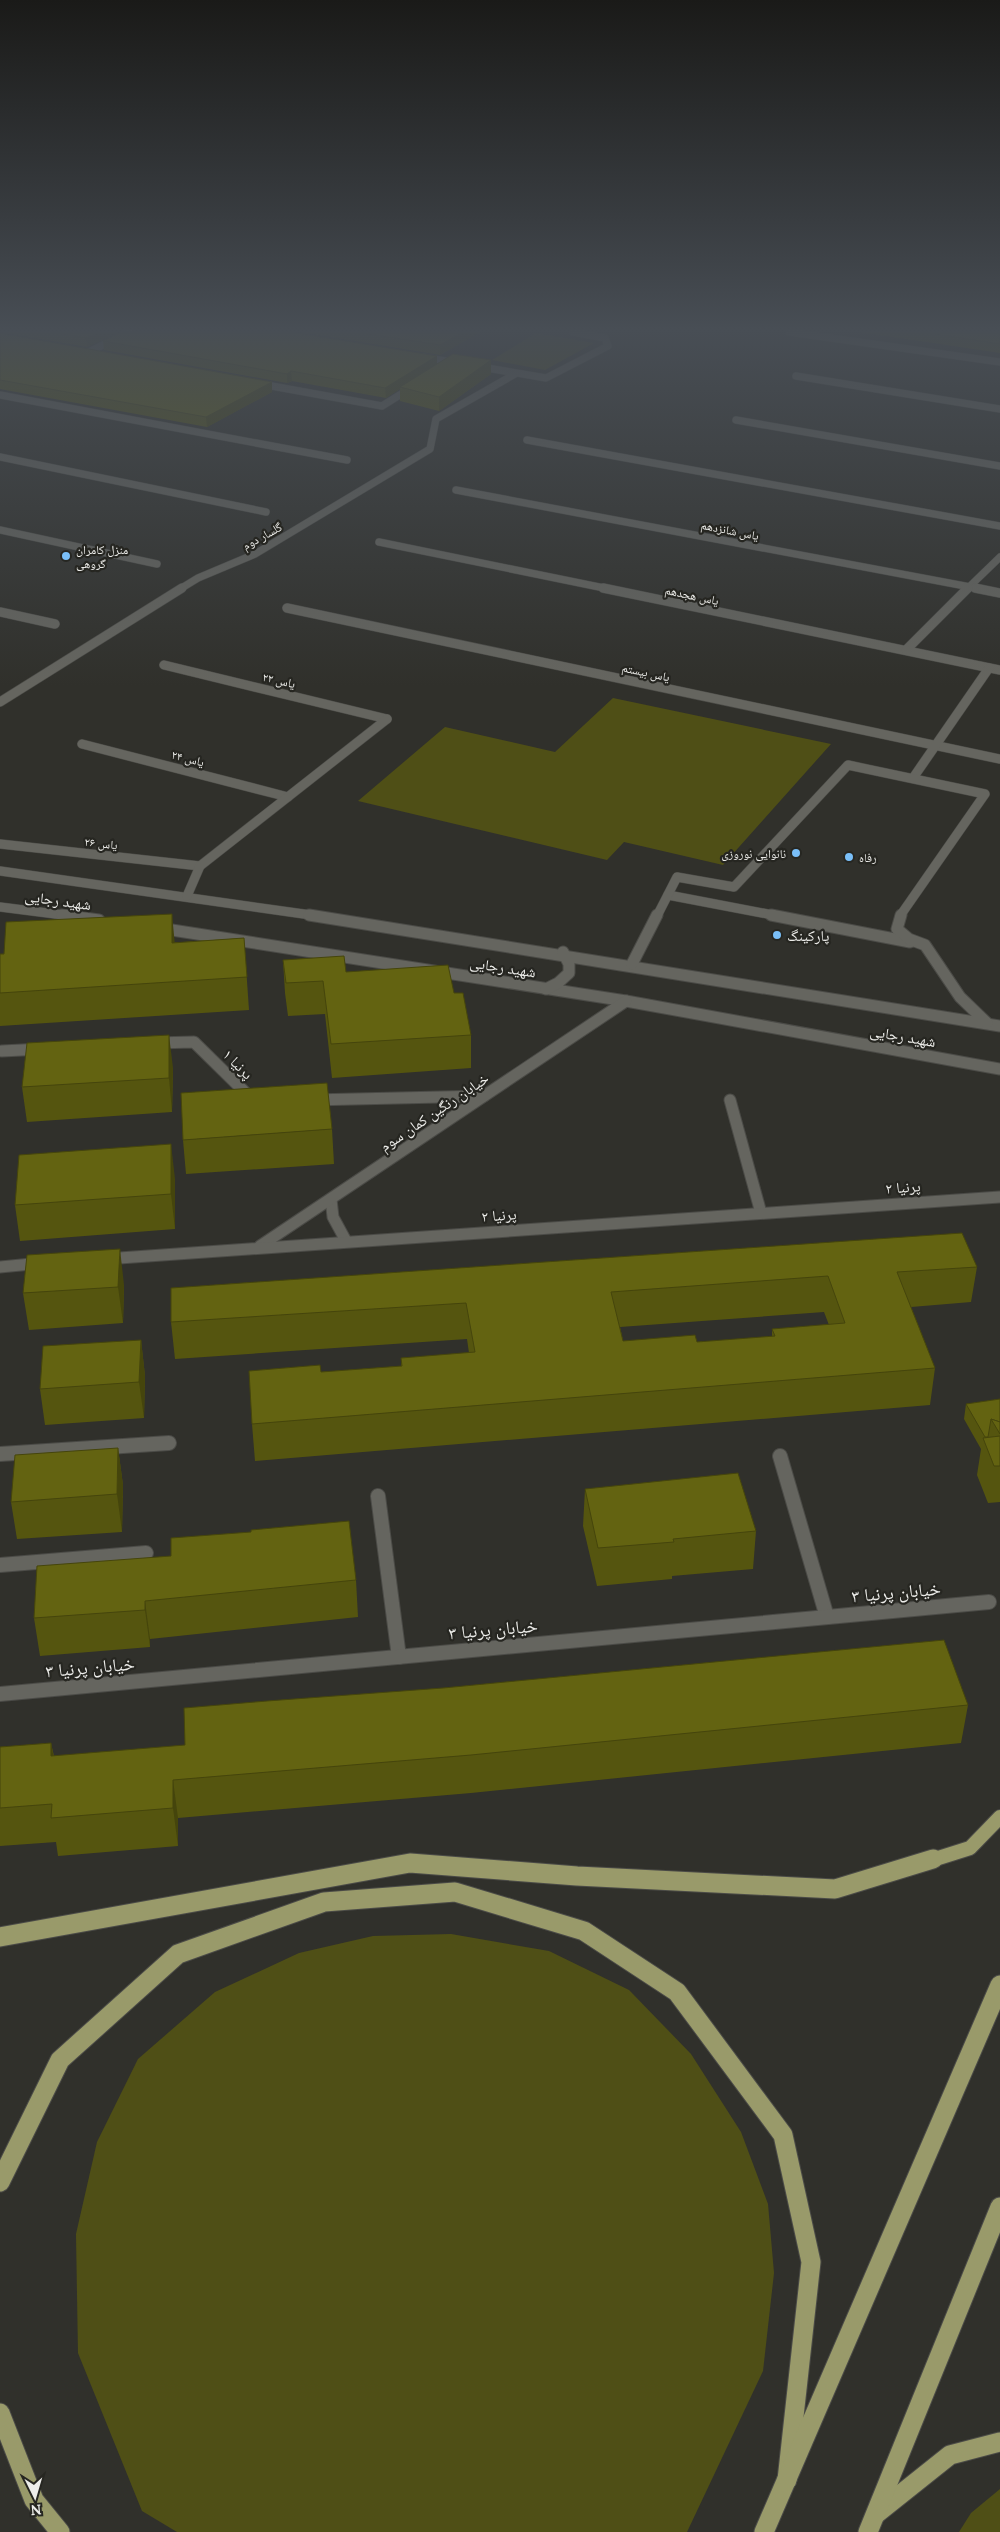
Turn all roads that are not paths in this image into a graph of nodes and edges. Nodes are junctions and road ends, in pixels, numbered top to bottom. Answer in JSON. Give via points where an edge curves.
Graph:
{"nodes":[{"id":1,"x":295,"y":450,"type":"edge"},
{"id":2,"x":428,"y":450,"type":"edge"},
{"id":3,"x":583,"y":450,"type":"edge"},
{"id":4,"x":909,"y":450,"type":"edge"},
{"id":5,"x":0,"y":457,"type":"edge"},
{"id":6,"x":347,"y":460,"type":"dead end"},
{"id":7,"x":1000,"y":466,"type":"edge"},
{"id":8,"x":456,"y":490,"type":"dead end"},
{"id":9,"x":266,"y":512,"type":"dead end"},
{"id":10,"x":1000,"y":526,"type":"edge"},
{"id":11,"x":0,"y":530,"type":"edge"},
{"id":12,"x":380,"y":542,"type":"dead end"},
{"id":13,"x":1000,"y":557,"type":"edge"},
{"id":14,"x":157,"y":564,"type":"dead end"},
{"id":15,"x":970,"y":587,"type":"junction"},
{"id":16,"x":1000,"y":593,"type":"edge"},
{"id":17,"x":287,"y":608,"type":"dead end"},
{"id":18,"x":0,"y":612,"type":"edge"},
{"id":19,"x":55,"y":624,"type":"dead end"},
{"id":20,"x":906,"y":650,"type":"junction"},
{"id":21,"x":164,"y":665,"type":"dead end"},
{"id":22,"x":989,"y":668,"type":"junction"},
{"id":23,"x":1000,"y":670,"type":"edge"},
{"id":24,"x":0,"y":702,"type":"edge"},
{"id":25,"x":82,"y":744,"type":"dead end"},
{"id":26,"x":936,"y":746,"type":"junction"},
{"id":27,"x":1000,"y":760,"type":"edge"},
{"id":28,"x":913,"y":778,"type":"junction"},
{"id":29,"x":288,"y":797,"type":"junction"},
{"id":30,"x":0,"y":844,"type":"edge"},
{"id":31,"x":200,"y":866,"type":"junction"},
{"id":32,"x":0,"y":871,"type":"edge"},
{"id":33,"x":668,"y":895,"type":"junction"},
{"id":34,"x":187,"y":896,"type":"junction"},
{"id":35,"x":0,"y":907,"type":"edge"},
{"id":36,"x":112,"y":922,"type":"edge"},
{"id":37,"x":150,"y":927,"type":"edge"},
{"id":38,"x":925,"y":945,"type":"junction"},
{"id":39,"x":564,"y":952,"type":"junction"},
{"id":40,"x":632,"y":964,"type":"junction"},
{"id":41,"x":546,"y":989,"type":"junction"},
{"id":42,"x":626,"y":1001,"type":"junction"},
{"id":43,"x":987,"y":1023,"type":"junction"},
{"id":44,"x":1000,"y":1026,"type":"edge"},
{"id":45,"x":145,"y":1044,"type":"edge"},
{"id":46,"x":58,"y":1048,"type":"edge"},
{"id":47,"x":2,"y":1051,"type":"dead end"},
{"id":48,"x":1000,"y":1069,"type":"edge"},
{"id":49,"x":484,"y":1096,"type":"junction"},
{"id":50,"x":302,"y":1100,"type":"edge"},
{"id":51,"x":730,"y":1100,"type":"dead end"},
{"id":52,"x":264,"y":1101,"type":"edge"},
{"id":53,"x":1000,"y":1197,"type":"edge"},
{"id":54,"x":330,"y":1199,"type":"junction"},
{"id":55,"x":761,"y":1213,"type":"junction"},
{"id":56,"x":346,"y":1241,"type":"junction"},
{"id":57,"x":258,"y":1247,"type":"junction"},
{"id":58,"x":90,"y":1260,"type":"edge"},
{"id":59,"x":60,"y":1262,"type":"edge"},
{"id":60,"x":0,"y":1266,"type":"edge"},
{"id":61,"x":169,"y":1443,"type":"dead end"},
{"id":62,"x":0,"y":1454,"type":"edge"},
{"id":63,"x":780,"y":1456,"type":"dead end"},
{"id":64,"x":378,"y":1496,"type":"dead end"},
{"id":65,"x":146,"y":1553,"type":"dead end"},
{"id":66,"x":0,"y":1565,"type":"edge"},
{"id":67,"x":989,"y":1602,"type":"dead end"},
{"id":68,"x":826,"y":1617,"type":"junction"},
{"id":69,"x":400,"y":1657,"type":"junction"},
{"id":70,"x":0,"y":1694,"type":"edge"},
{"id":71,"x":1000,"y":1817,"type":"edge"},
{"id":72,"x":0,"y":1937,"type":"edge"},
{"id":73,"x":1000,"y":1985,"type":"edge"},
{"id":74,"x":0,"y":2182,"type":"edge"},
{"id":75,"x":1000,"y":2207,"type":"edge"},
{"id":76,"x":0,"y":2412,"type":"edge"},
{"id":77,"x":1000,"y":2442,"type":"edge"},
{"id":78,"x":787,"y":2480,"type":"junction"},
{"id":79,"x":871,"y":2524,"type":"edge"},
{"id":80,"x":60,"y":2532,"type":"edge"},
{"id":81,"x":764,"y":2532,"type":"edge"}],
"edges":[{"from":1,"to":6,"type":"street"},
{"from":2,"to":24,"type":"street","name":"گلسار دوم","via":[[255,554],[198,578]]},
{"from":3,"to":10,"type":"street"},
{"from":4,"to":7,"type":"street"},
{"from":5,"to":9,"type":"street"},
{"from":8,"to":15,"type":"street","name":"یاس شانزدهم"},
{"from":11,"to":14,"type":"street"},
{"from":12,"to":20,"type":"street","name":"یاس هجدهم"},
{"from":13,"to":15,"type":"street"},
{"from":15,"to":16,"type":"street","name":"یاس شانزدهم"},
{"from":15,"to":20,"type":"street"},
{"from":17,"to":26,"type":"street","name":"یاس بیستم"},
{"from":18,"to":19,"type":"street"},
{"from":20,"to":22,"type":"street","name":"یاس هجدهم"},
{"from":21,"to":29,"type":"street","name":"یاس ۲۲","via":[[387,719]]},
{"from":22,"to":23,"type":"street","name":"یاس هجدهم"},
{"from":22,"to":26,"type":"street"},
{"from":25,"to":29,"type":"street","name":"یاس ۲۴"},
{"from":26,"to":27,"type":"street","name":"یاس بیستم"},
{"from":26,"to":28,"type":"street"},
{"from":28,"to":33,"type":"street","via":[[848,765],[734,887],[677,877]]},
{"from":28,"to":38,"type":"street","via":[[985,794],[899,918],[897,929],[908,939]]},
{"from":29,"to":31,"type":"street"},
{"from":30,"to":31,"type":"street","name":"یاس ۲۶"},
{"from":31,"to":34,"type":"street"},
{"from":32,"to":34,"type":"street","name":"شهید رجایی"},
{"from":33,"to":38,"type":"street"},
{"from":33,"to":40,"type":"street"},
{"from":34,"to":39,"type":"street","name":"شهید رجایی"},
{"from":35,"to":36,"type":"street","name":"شهید رجایی"},
{"from":37,"to":41,"type":"street","name":"شهید رجایی"},
{"from":38,"to":43,"type":"street","via":[[960,997]]},
{"from":39,"to":40,"type":"street","name":"شهید رجایی"},
{"from":39,"to":41,"type":"street","via":[[569,964],[568,973]]},
{"from":40,"to":43,"type":"street","name":"شهید رجایی"},
{"from":41,"to":42,"type":"street","name":"شهید رجایی"},
{"from":42,"to":48,"type":"street","name":"شهید رجایی"},
{"from":42,"to":49,"type":"street","name":"خیابان رنگین کمان سوم"},
{"from":43,"to":44,"type":"street","name":"شهید رجایی"},
{"from":45,"to":52,"type":"street","name":"پرنیا ۱","via":[[194,1042],[254,1102]]},
{"from":46,"to":47,"type":"street"},
{"from":49,"to":50,"type":"street"},
{"from":49,"to":54,"type":"street","name":"خیابان رنگین کمان سوم"},
{"from":51,"to":55,"type":"street"},
{"from":53,"to":55,"type":"street","name":"پرنیا ۲"},
{"from":54,"to":56,"type":"street","via":[[333,1217]]},
{"from":54,"to":57,"type":"street","name":"خیابان رنگین کمان سوم"},
{"from":55,"to":56,"type":"street","name":"پرنیا ۲"},
{"from":56,"to":57,"type":"street","name":"پرنیا ۲"},
{"from":57,"to":58,"type":"street","name":"پرنیا ۲"},
{"from":59,"to":60,"type":"street"},
{"from":61,"to":62,"type":"street"},
{"from":63,"to":68,"type":"street"},
{"from":64,"to":69,"type":"street"},
{"from":65,"to":66,"type":"street"},
{"from":67,"to":68,"type":"street","name":"خیابان پرنیا ۳"},
{"from":68,"to":69,"type":"street","name":"خیابان پرنیا ۳"},
{"from":69,"to":70,"type":"street","name":"خیابان پرنیا ۳"},
{"from":71,"to":72,"type":"main road","via":[[970,1848],[835,1889],[577,1876],[410,1863]]},
{"from":73,"to":78,"type":"main road"},
{"from":74,"to":78,"type":"main road","via":[[60,2060],[178,1954],[324,1902],[455,1892],[584,1931],[677,1992],[784,2135],[811,2262]]},
{"from":75,"to":79,"type":"main road"},
{"from":76,"to":80,"type":"main road","via":[[34,2500]]},
{"from":77,"to":79,"type":"main road","via":[[950,2456]]},
{"from":78,"to":81,"type":"main road"}]}
